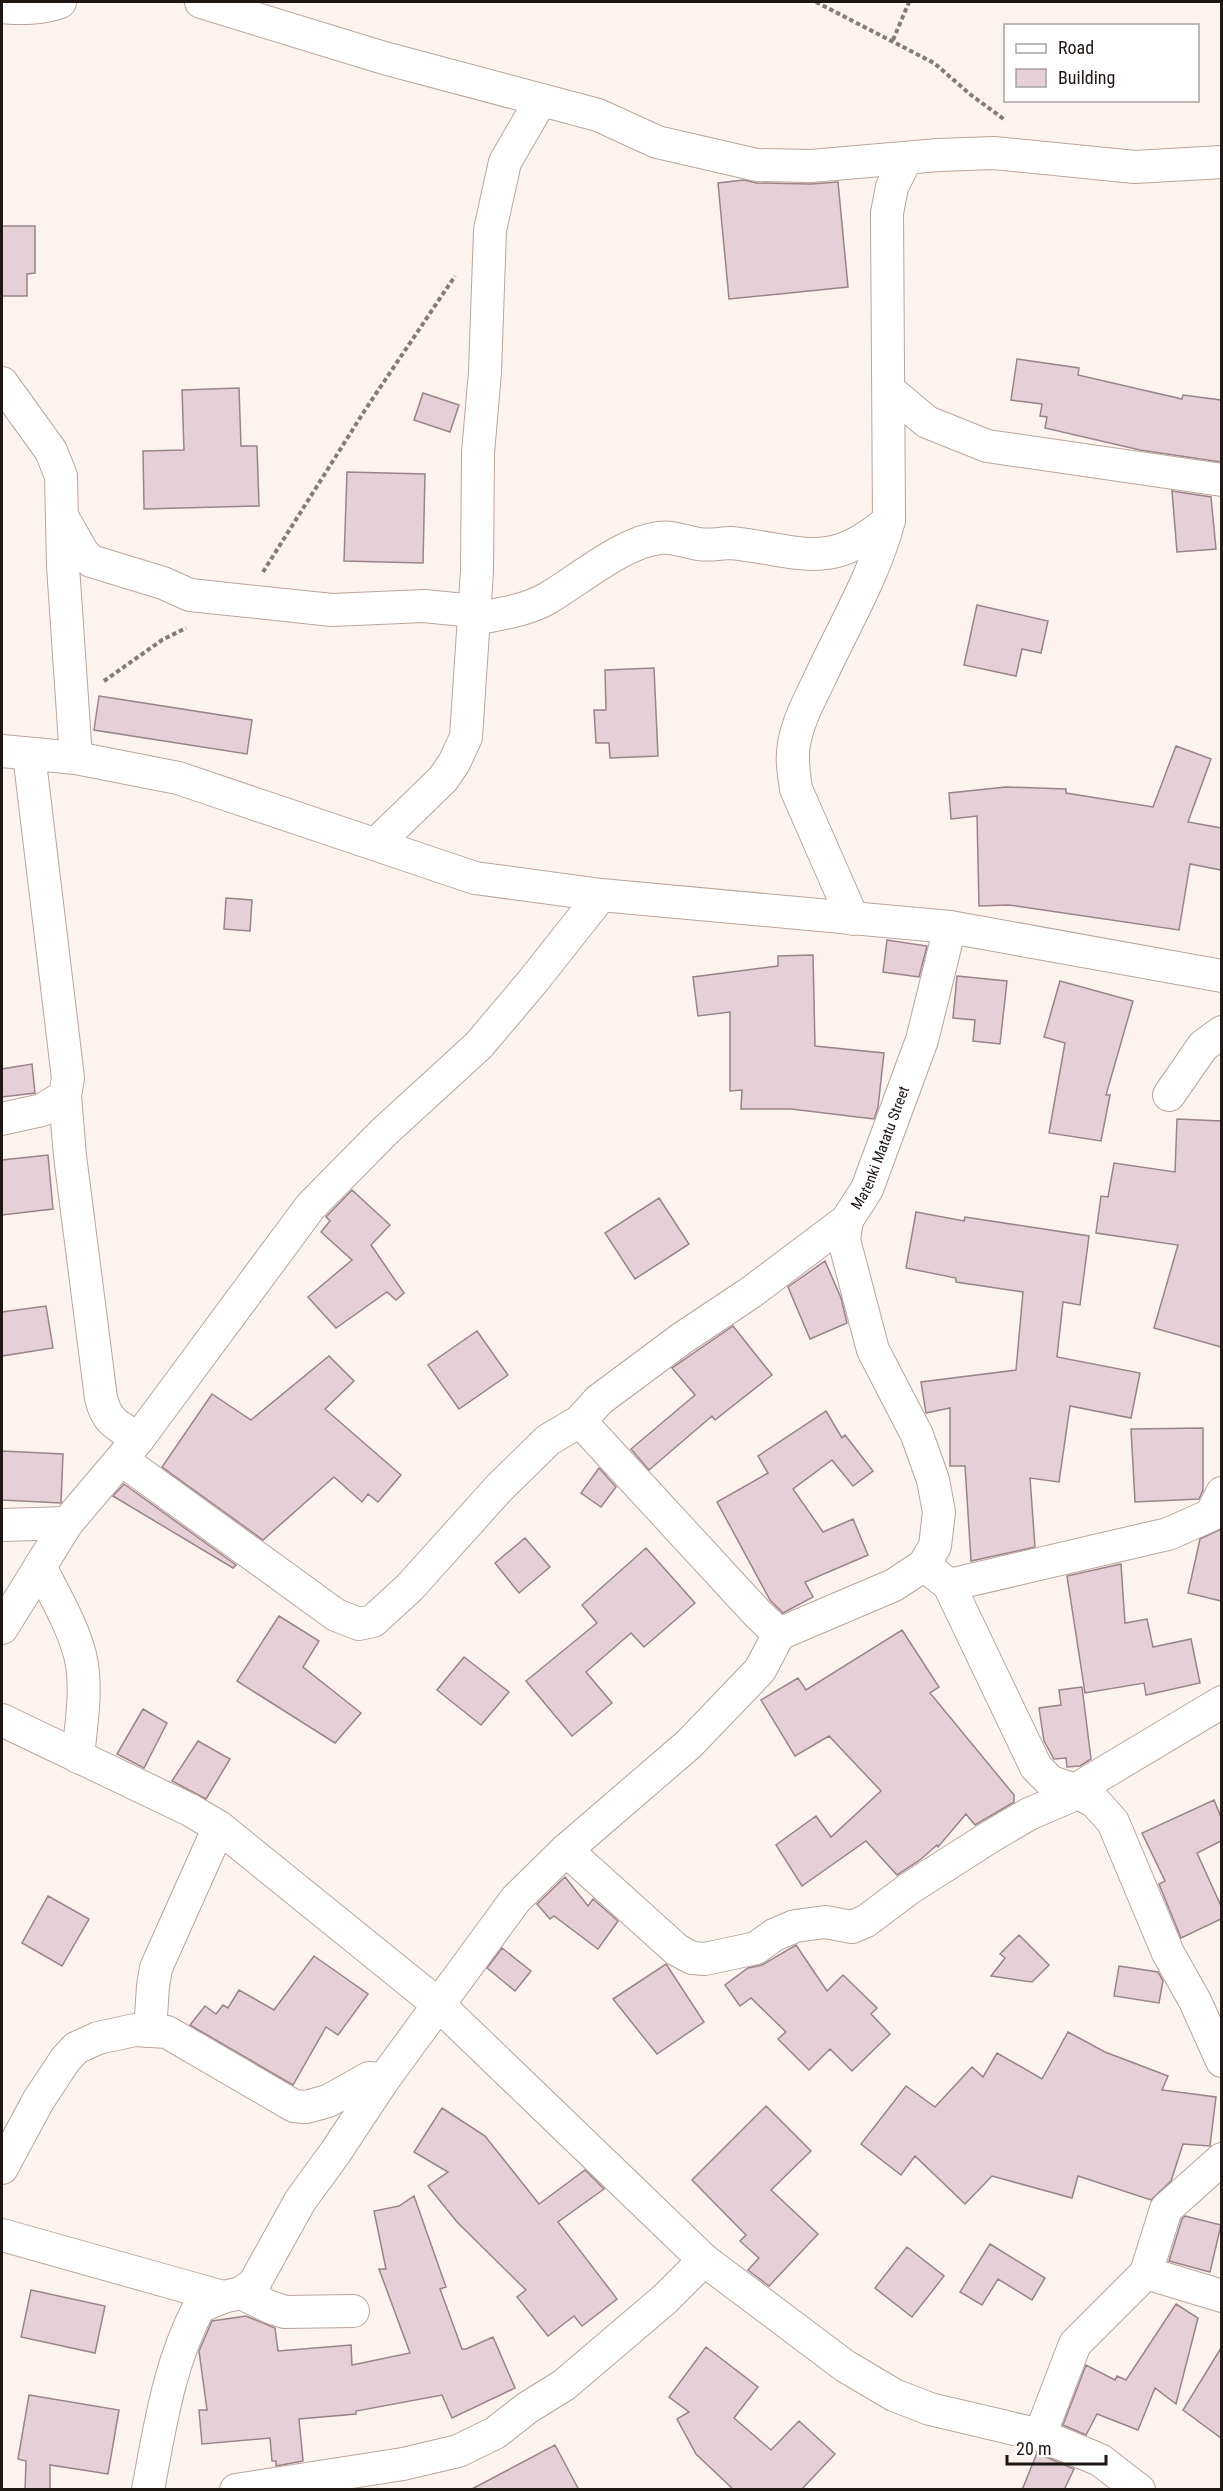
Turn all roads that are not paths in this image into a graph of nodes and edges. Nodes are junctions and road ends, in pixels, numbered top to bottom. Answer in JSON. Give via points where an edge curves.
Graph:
{"nodes":[{"id":1,"x":60,"y":2,"type":"edge"},
{"id":2,"x":201,"y":2,"type":"edge"},
{"id":3,"x":2,"y":7,"type":"edge"},
{"id":4,"x":541,"y":100,"type":"junction"},
{"id":5,"x":906,"y":159,"type":"junction"},
{"id":6,"x":1221,"y":162,"type":"edge"},
{"id":7,"x":2,"y":383,"type":"edge"},
{"id":8,"x":889,"y":390,"type":"junction"},
{"id":9,"x":1221,"y":480,"type":"edge"},
{"id":10,"x":63,"y":518,"type":"junction"},
{"id":11,"x":889,"y":520,"type":"junction"},
{"id":12,"x":474,"y":615,"type":"junction"},
{"id":13,"x":15,"y":752,"type":"edge"},
{"id":14,"x":76,"y":758,"type":"junction"},
{"id":15,"x":376,"y":844,"type":"junction"},
{"id":16,"x":601,"y":895,"type":"junction"},
{"id":17,"x":853,"y":919,"type":"junction"},
{"id":18,"x":950,"y":927,"type":"junction"},
{"id":19,"x":1221,"y":976,"type":"edge"},
{"id":20,"x":1221,"y":1032,"type":"edge"},
{"id":21,"x":1169,"y":1095,"type":"dead end"},
{"id":22,"x":65,"y":1096,"type":"junction"},
{"id":23,"x":2,"y":1119,"type":"edge"},
{"id":24,"x":847,"y":1221,"type":"junction"},
{"id":25,"x":580,"y":1422,"type":"junction"},
{"id":26,"x":131,"y":1449,"type":"junction"},
{"id":27,"x":1221,"y":1493,"type":"edge"},
{"id":28,"x":67,"y":1523,"type":"junction"},
{"id":29,"x":2,"y":1525,"type":"edge"},
{"id":30,"x":40,"y":1566,"type":"junction"},
{"id":31,"x":924,"y":1566,"type":"junction"},
{"id":32,"x":949,"y":1585,"type":"junction"},
{"id":33,"x":2,"y":1628,"type":"edge"},
{"id":34,"x":779,"y":1634,"type":"junction"},
{"id":35,"x":1221,"y":1702,"type":"edge"},
{"id":36,"x":2,"y":1720,"type":"edge"},
{"id":37,"x":78,"y":1757,"type":"junction"},
{"id":38,"x":1078,"y":1791,"type":"junction"},
{"id":39,"x":219,"y":1827,"type":"junction"},
{"id":40,"x":566,"y":1850,"type":"junction"},
{"id":41,"x":439,"y":2005,"type":"junction"},
{"id":42,"x":150,"y":2031,"type":"junction"},
{"id":43,"x":1221,"y":2061,"type":"edge"},
{"id":44,"x":384,"y":2079,"type":"junction"},
{"id":45,"x":1221,"y":2159,"type":"edge"},
{"id":46,"x":2,"y":2168,"type":"edge"},
{"id":47,"x":2,"y":2235,"type":"edge"},
{"id":48,"x":704,"y":2259,"type":"junction"},
{"id":49,"x":1146,"y":2273,"type":"junction"},
{"id":50,"x":232,"y":2295,"type":"junction"},
{"id":51,"x":1221,"y":2296,"type":"edge"},
{"id":52,"x":353,"y":2311,"type":"dead end"},
{"id":53,"x":1040,"y":2435,"type":"junction"},
{"id":54,"x":148,"y":2490,"type":"edge"},
{"id":55,"x":236,"y":2490,"type":"edge"},
{"id":56,"x":1139,"y":2490,"type":"edge"}],
"edges":[{"from":1,"to":3,"type":"street","via":[[42,8]]},
{"from":2,"to":4,"type":"street","via":[[384,58]]},
{"from":4,"to":5,"type":"street","via":[[598,115],[657,142],[757,165],[811,166]]},
{"from":4,"to":12,"type":"street","via":[[505,162],[490,230]]},
{"from":5,"to":6,"type":"street","via":[[994,153],[1135,167]]},
{"from":5,"to":8,"type":"street","via":[[892,187],[887,213]]},
{"from":7,"to":10,"type":"street","via":[[51,451],[61,476]]},
{"from":8,"to":9,"type":"street","via":[[927,422],[987,446]]},
{"from":8,"to":11,"type":"street"},
{"from":10,"to":12,"type":"street","via":[[92,561],[190,595],[332,610],[424,606]]},
{"from":10,"to":14,"type":"street"},
{"from":11,"to":12,"type":"street","via":[[856,544],[835,552],[802,555],[729,543],[702,545],[659,538],[639,543],[525,608]]},
{"from":11,"to":17,"type":"street","via":[[801,720],[792,767],[796,789]]},
{"from":12,"to":15,"type":"street","via":[[466,737],[443,779]]},
{"from":13,"to":14,"type":"street"},
{"from":13,"to":22,"type":"street","via":[[68,1078]]},
{"from":14,"to":15,"type":"street","via":[[178,778]]},
{"from":15,"to":16,"type":"street","via":[[475,878]]},
{"from":16,"to":17,"type":"street"},
{"from":16,"to":26,"type":"street","via":[[479,1045],[310,1207]]},
{"from":17,"to":18,"type":"street"},
{"from":18,"to":19,"type":"street"},
{"from":18,"to":24,"type":"street","name":"Matenki Matatu Street","via":[[922,1040],[867,1189]]},
{"from":20,"to":21,"type":"street","via":[[1203,1046]]},
{"from":22,"to":23,"type":"street","via":[[42,1110]]},
{"from":22,"to":26,"type":"street","via":[[101,1398],[104,1410]]},
{"from":24,"to":25,"type":"street","via":[[608,1393]]},
{"from":24,"to":31,"type":"street","name":"Matenki Matatu Street","via":[[844,1239],[873,1350],[916,1435],[933,1480],[939,1512],[935,1546]]},
{"from":25,"to":26,"type":"street","via":[[548,1440],[410,1587],[373,1621],[359,1624],[336,1615]]},
{"from":25,"to":34,"type":"street"},
{"from":26,"to":28,"type":"street"},
{"from":27,"to":32,"type":"street","via":[[1211,1515],[1168,1534]]},
{"from":28,"to":29,"type":"street"},
{"from":28,"to":30,"type":"street"},
{"from":30,"to":33,"type":"street"},
{"from":30,"to":37,"type":"street","via":[[80,1655],[84,1694]]},
{"from":31,"to":32,"type":"street"},
{"from":31,"to":34,"type":"street","via":[[894,1585]]},
{"from":32,"to":38,"type":"street","via":[[1036,1767],[1050,1782]]},
{"from":34,"to":40,"type":"street","via":[[760,1670],[689,1744]]},
{"from":35,"to":38,"type":"street"},
{"from":36,"to":37,"type":"street"},
{"from":37,"to":39,"type":"street"},
{"from":38,"to":40,"type":"street","via":[[993,1835],[866,1921],[852,1927],[825,1922],[795,1926],[756,1948],[705,1959],[692,1958],[677,1950]]},
{"from":38,"to":43,"type":"street","via":[[1113,1822],[1168,1953],[1195,2001]]},
{"from":39,"to":41,"type":"street"},
{"from":39,"to":42,"type":"street","via":[[156,1968]]},
{"from":40,"to":41,"type":"street","via":[[516,1899]]},
{"from":41,"to":44,"type":"street"},
{"from":41,"to":48,"type":"street"},
{"from":42,"to":44,"type":"street","via":[[167,2032],[294,2106],[328,2101],[369,2078]]},
{"from":42,"to":46,"type":"street","via":[[98,2038],[76,2048],[38,2102]]},
{"from":44,"to":50,"type":"street","via":[[300,2201],[254,2284]]},
{"from":45,"to":49,"type":"street","via":[[1166,2209]]},
{"from":47,"to":50,"type":"street"},
{"from":48,"to":53,"type":"street","via":[[845,2366],[894,2396],[930,2409]]},
{"from":48,"to":55,"type":"street","via":[[665,2299],[564,2385],[486,2438],[458,2451],[403,2463]]},
{"from":49,"to":51,"type":"street"},
{"from":49,"to":53,"type":"street","via":[[1076,2344]]},
{"from":50,"to":52,"type":"street","via":[[285,2312]]},
{"from":50,"to":54,"type":"street","via":[[199,2307],[187,2329],[168,2386]]},
{"from":53,"to":56,"type":"street","via":[[1100,2460]]}]}
